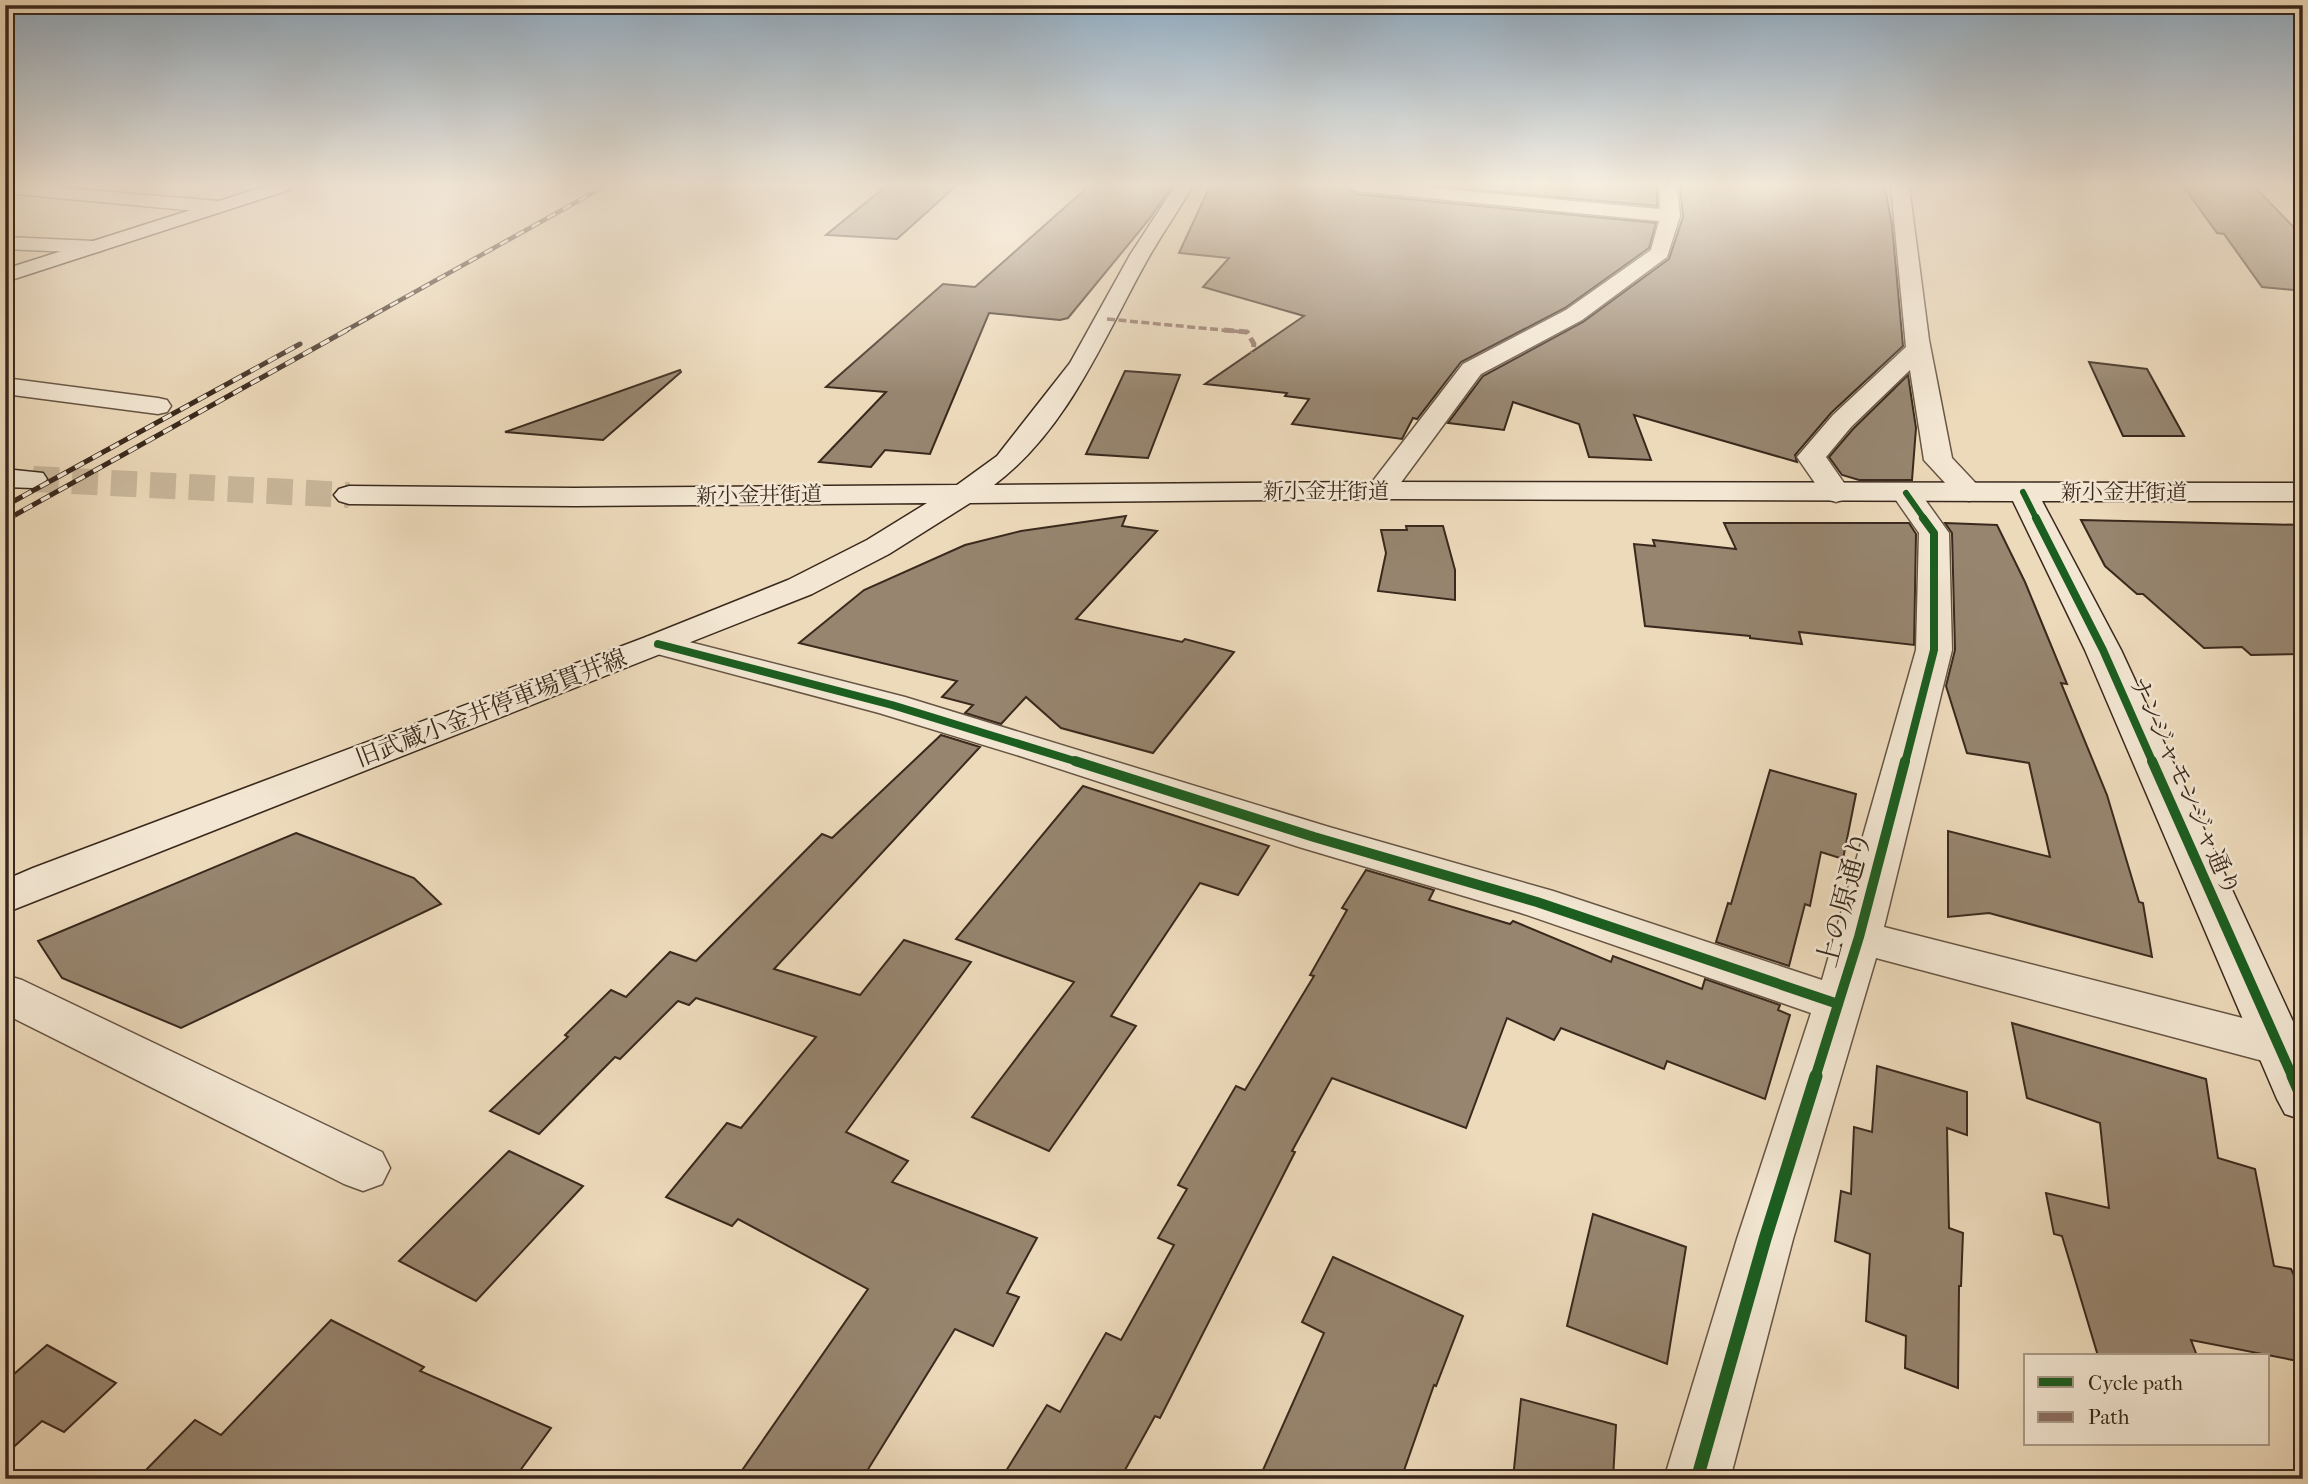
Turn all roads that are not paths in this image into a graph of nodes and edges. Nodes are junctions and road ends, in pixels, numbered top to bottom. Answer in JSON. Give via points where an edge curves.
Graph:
{"nodes":[{"id":1,"x":69,"y":255,"type":"edge"},
{"id":2,"x":1140,"y":255,"type":"edge"},
{"id":3,"x":1658,"y":255,"type":"edge"},
{"id":4,"x":1908,"y":255,"type":"edge"},
{"id":5,"x":5,"y":276,"type":"edge"},
{"id":6,"x":1919,"y":348,"type":"junction"},
{"id":7,"x":5,"y":386,"type":"edge"},
{"id":8,"x":158,"y":406,"type":"dead end"},
{"id":9,"x":1381,"y":490,"type":"junction"},
{"id":10,"x":1969,"y":492,"type":"junction"},
{"id":11,"x":2024,"y":492,"type":"junction"},
{"id":12,"x":2303,"y":492,"type":"edge"},
{"id":13,"x":965,"y":493,"type":"junction"},
{"id":14,"x":1836,"y":493,"type":"junction"},
{"id":15,"x":1906,"y":493,"type":"junction"},
{"id":16,"x":349,"y":495,"type":"tunnel mouth"},
{"id":17,"x":658,"y":644,"type":"junction"},
{"id":18,"x":5,"y":898,"type":"edge"},
{"id":19,"x":1858,"y":937,"type":"junction"},
{"id":20,"x":5,"y":993,"type":"edge"},
{"id":21,"x":1838,"y":1004,"type":"junction"},
{"id":22,"x":2278,"y":1046,"type":"junction"},
{"id":23,"x":2303,"y":1100,"type":"edge"},
{"id":24,"x":363,"y":1168,"type":"dead end"},
{"id":25,"x":1697,"y":1479,"type":"edge"}],
"edges":[{"from":1,"to":5,"type":"street"},
{"from":2,"to":13,"type":"street","name":"旧武蔵小金井停車場貫井線","via":[[1051,410],[1007,462]]},
{"from":3,"to":9,"type":"street","via":[[1574,314],[1472,369]]},
{"from":4,"to":6,"type":"street"},
{"from":6,"to":10,"type":"street","via":[[1938,460]]},
{"from":6,"to":14,"type":"street","via":[[1811,457]]},
{"from":7,"to":8,"type":"street"},
{"from":9,"to":13,"type":"street","name":"新小金井街道"},
{"from":9,"to":14,"type":"street","name":"新小金井街道"},
{"from":10,"to":11,"type":"street","name":"新小金井街道"},
{"from":10,"to":15,"type":"street","name":"新小金井街道"},
{"from":11,"to":12,"type":"street","name":"新小金井街道"},
{"from":11,"to":22,"type":"street","name":"ナンジャモンジャ通り","via":[[2103,650]]},
{"from":13,"to":16,"type":"street","name":"新小金井街道","via":[[504,498]]},
{"from":13,"to":17,"type":"street","name":"旧武蔵小金井停車場貫井線","via":[[878,547],[811,581]]},
{"from":14,"to":15,"type":"street","name":"新小金井街道"},
{"from":15,"to":19,"type":"street","name":"上の原通り","via":[[1934,533],[1934,650]]},
{"from":17,"to":18,"type":"street","name":"旧武蔵小金井停車場貫井線"},
{"from":17,"to":21,"type":"street","via":[[892,705],[1037,749],[1537,902]]},
{"from":19,"to":21,"type":"street","name":"上の原通り"},
{"from":19,"to":22,"type":"street"},
{"from":20,"to":24,"type":"street"},
{"from":21,"to":25,"type":"street","name":"上の原通り"},
{"from":22,"to":23,"type":"street","name":"ナンジャモンジャ通り"}]}
